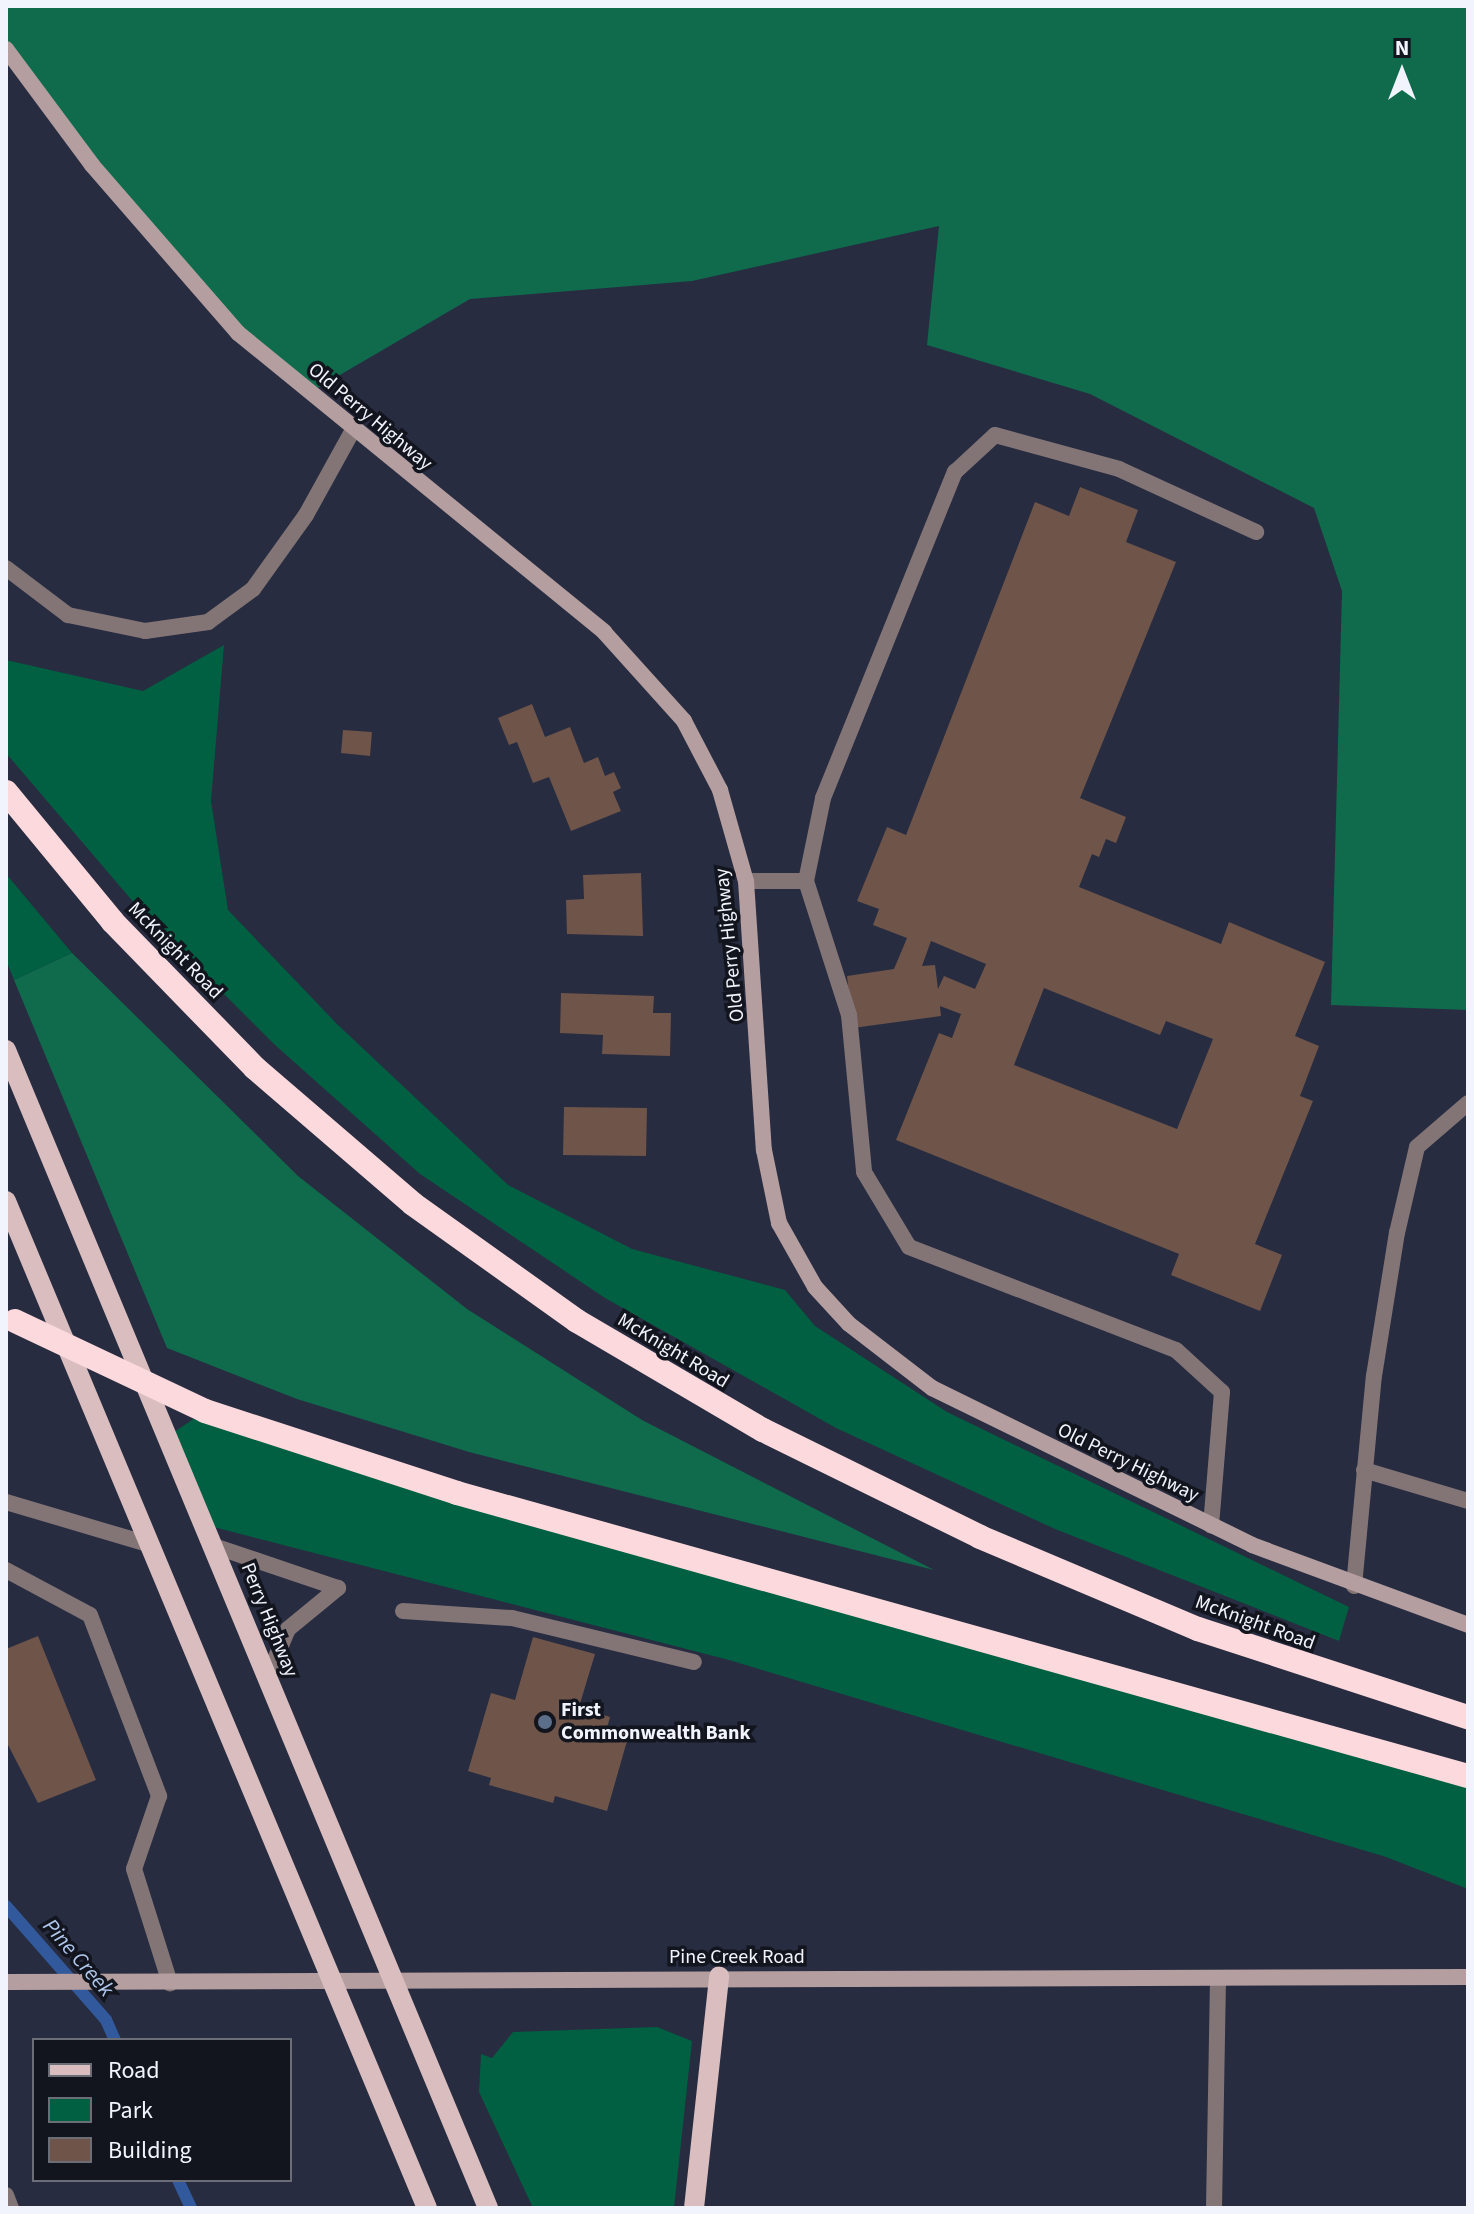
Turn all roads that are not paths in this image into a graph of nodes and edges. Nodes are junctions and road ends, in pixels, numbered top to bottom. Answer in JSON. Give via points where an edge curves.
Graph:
{"nodes":[{"id":1,"x":6,"y":49,"type":"edge"},
{"id":2,"x":353,"y":430,"type":"junction"},
{"id":3,"x":1256,"y":532,"type":"dead end"},
{"id":4,"x":6,"y":568,"type":"edge"},
{"id":5,"x":6,"y":792,"type":"edge"},
{"id":6,"x":746,"y":881,"type":"junction"},
{"id":7,"x":806,"y":881,"type":"junction"},
{"id":8,"x":6,"y":1050,"type":"edge"},
{"id":9,"x":1468,"y":1103,"type":"edge"},
{"id":10,"x":6,"y":1201,"type":"edge"},
{"id":11,"x":11,"y":1318,"type":"edge"},
{"id":12,"x":1364,"y":1470,"type":"junction"},
{"id":13,"x":1468,"y":1501,"type":"edge"},
{"id":14,"x":6,"y":1502,"type":"edge"},
{"id":15,"x":1211,"y":1526,"type":"junction"},
{"id":16,"x":148,"y":1544,"type":"junction"},
{"id":17,"x":211,"y":1545,"type":"junction"},
{"id":18,"x":6,"y":1570,"type":"edge"},
{"id":19,"x":1354,"y":1586,"type":"junction"},
{"id":20,"x":403,"y":1611,"type":"dead end"},
{"id":21,"x":1468,"y":1625,"type":"edge"},
{"id":22,"x":694,"y":1662,"type":"dead end"},
{"id":23,"x":267,"y":1678,"type":"junction"},
{"id":24,"x":1468,"y":1717,"type":"edge"},
{"id":25,"x":1468,"y":1776,"type":"edge"},
{"id":26,"x":719,"y":1976,"type":"junction"},
{"id":27,"x":1468,"y":1977,"type":"edge"},
{"id":28,"x":391,"y":1978,"type":"junction"},
{"id":29,"x":1218,"y":1978,"type":"junction"},
{"id":30,"x":328,"y":1980,"type":"junction"},
{"id":31,"x":6,"y":1982,"type":"edge"},
{"id":32,"x":170,"y":1983,"type":"junction"},
{"id":33,"x":6,"y":2195,"type":"edge"},
{"id":34,"x":11,"y":2208,"type":"edge"},
{"id":35,"x":427,"y":2208,"type":"edge"},
{"id":36,"x":488,"y":2208,"type":"edge"},
{"id":37,"x":694,"y":2208,"type":"edge"},
{"id":38,"x":1214,"y":2208,"type":"edge"}],
"edges":[{"from":1,"to":2,"type":"street","name":"Old Perry Highway","via":[[92,165],[238,333]]},
{"from":2,"to":4,"type":"lane","via":[[306,515],[253,589],[208,622],[145,631],[68,615]]},
{"from":2,"to":6,"type":"street","name":"Old Perry Highway","via":[[604,632],[655,684],[720,790]]},
{"from":3,"to":7,"type":"lane","via":[[1119,469],[995,435],[955,472],[823,798]]},
{"from":5,"to":24,"type":"highway","name":"McKnight Road","via":[[113,922],[255,1068],[413,1204],[577,1321],[763,1430],[980,1537],[1198,1629]]},
{"from":6,"to":7,"type":"lane"},
{"from":6,"to":15,"type":"street","name":"Old Perry Highway","via":[[764,1150],[779,1223],[815,1287],[849,1324],[932,1388]]},
{"from":7,"to":15,"type":"lane","via":[[849,1015],[864,1172],[909,1247],[1176,1350],[1222,1392]]},
{"from":8,"to":17,"type":"main road","name":"Perry Highway"},
{"from":9,"to":12,"type":"lane","via":[[1417,1147],[1397,1233]]},
{"from":10,"to":16,"type":"main road"},
{"from":11,"to":25,"type":"highway","bridge":true,"via":[[205,1411],[457,1493],[1147,1681]]},
{"from":12,"to":13,"type":"lane"},
{"from":12,"to":19,"type":"lane"},
{"from":14,"to":16,"type":"lane"},
{"from":15,"to":19,"type":"street","name":"Old Perry Highway"},
{"from":16,"to":30,"type":"main road"},
{"from":17,"to":23,"type":"main road","name":"Perry Highway"},
{"from":17,"to":23,"type":"lane","via":[[338,1588],[288,1629]]},
{"from":18,"to":32,"type":"lane","via":[[90,1615],[159,1796],[134,1869]]},
{"from":19,"to":21,"type":"street","name":"Old Perry Highway"},
{"from":20,"to":22,"type":"lane","via":[[512,1618]]},
{"from":23,"to":28,"type":"main road","name":"Perry Highway"},
{"from":26,"to":28,"type":"street","name":"Pine Creek Road"},
{"from":26,"to":29,"type":"street","name":"Pine Creek Road"},
{"from":26,"to":37,"type":"main road"},
{"from":27,"to":29,"type":"street","name":"Pine Creek Road"},
{"from":28,"to":30,"type":"street","name":"Pine Creek Road"},
{"from":28,"to":36,"type":"main road","name":"Perry Highway"},
{"from":29,"to":38,"type":"lane"},
{"from":30,"to":32,"type":"street","name":"Pine Creek Road"},
{"from":30,"to":35,"type":"main road"},
{"from":31,"to":32,"type":"street","name":"Pine Creek Road"},
{"from":33,"to":34,"type":"lane"}]}
